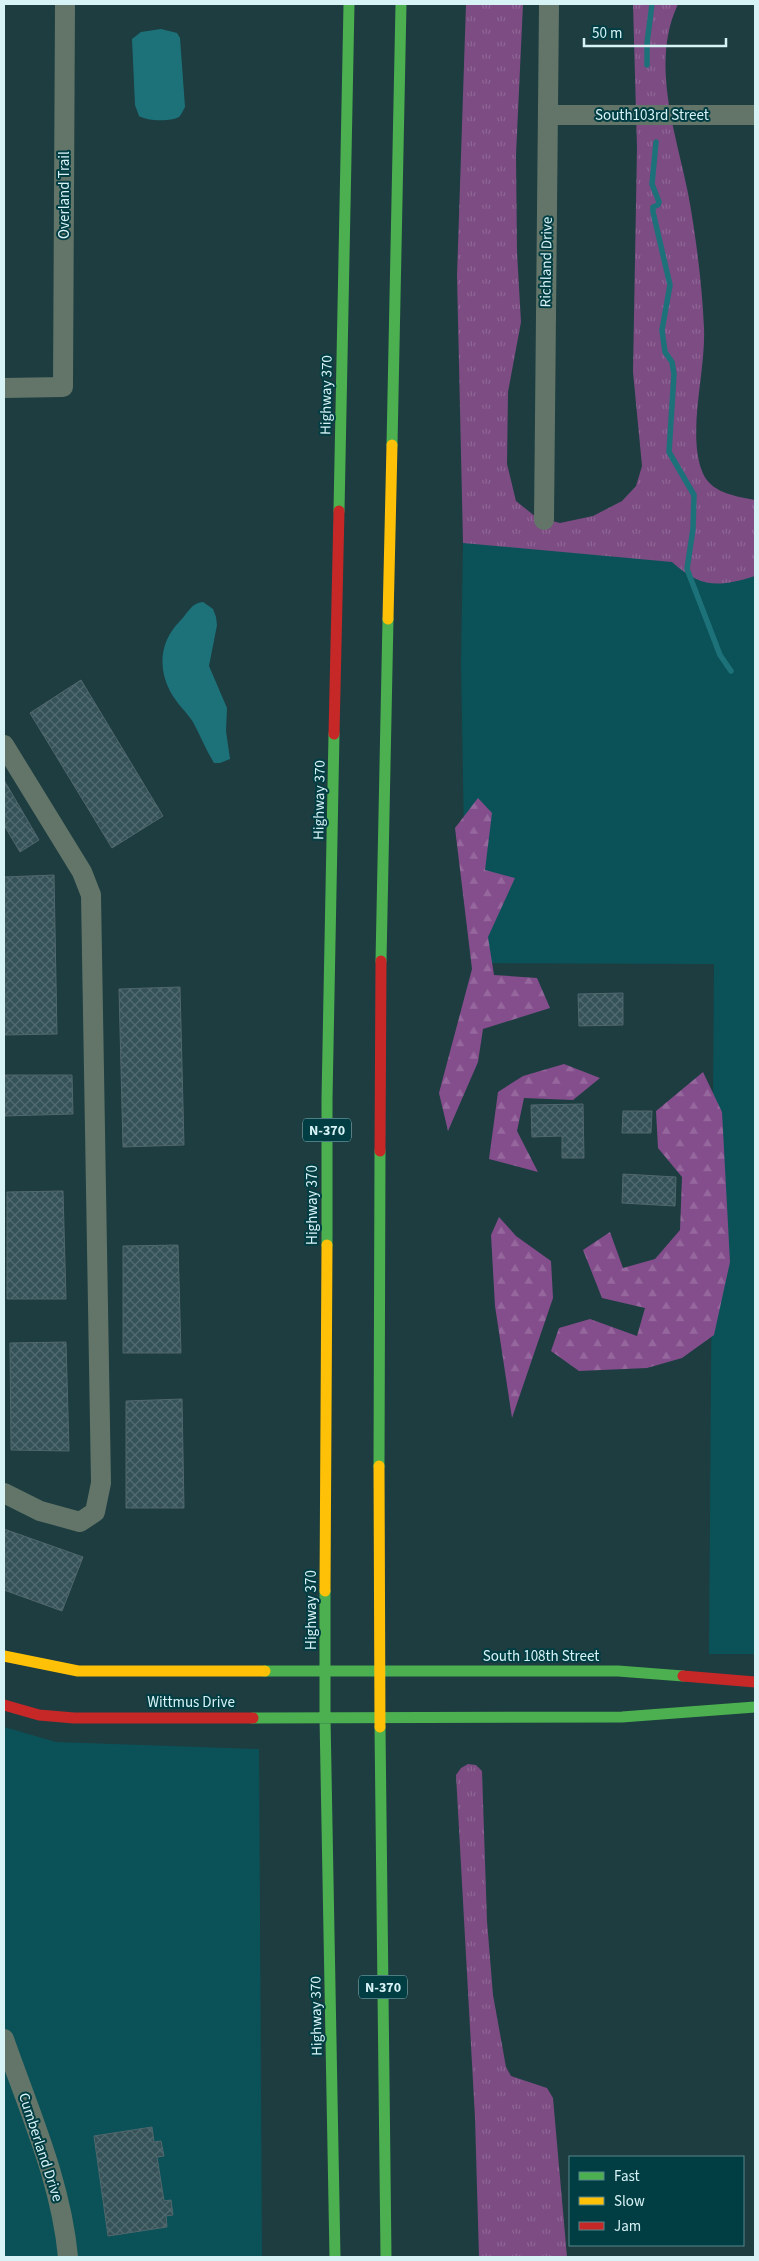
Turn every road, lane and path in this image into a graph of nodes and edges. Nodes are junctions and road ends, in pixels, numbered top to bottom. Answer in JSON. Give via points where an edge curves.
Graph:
{"nodes":[{"id":1,"x":65,"y":4,"type":"edge"},
{"id":2,"x":350,"y":4,"type":"edge"},
{"id":3,"x":394,"y":4,"type":"edge"},
{"id":4,"x":401,"y":4,"type":"edge"},
{"id":5,"x":409,"y":4,"type":"edge"},
{"id":6,"x":549,"y":4,"type":"edge"},
{"id":7,"x":400,"y":50,"type":"junction"},
{"id":8,"x":548,"y":115,"type":"junction"},
{"id":9,"x":755,"y":115,"type":"edge"},
{"id":10,"x":4,"y":388,"type":"edge"},
{"id":11,"x":544,"y":520,"type":"dead end"},
{"id":12,"x":4,"y":745,"type":"edge"},
{"id":13,"x":4,"y":1493,"type":"edge"},
{"id":14,"x":4,"y":1656,"type":"edge"},
{"id":15,"x":326,"y":1672,"type":"junction"},
{"id":16,"x":380,"y":1672,"type":"junction"},
{"id":17,"x":755,"y":1682,"type":"edge"},
{"id":18,"x":4,"y":1704,"type":"edge"},
{"id":19,"x":755,"y":1707,"type":"edge"},
{"id":20,"x":325,"y":1717,"type":"junction"},
{"id":21,"x":380,"y":1717,"type":"junction"},
{"id":22,"x":4,"y":2039,"type":"edge"},
{"id":23,"x":68,"y":2257,"type":"edge"},
{"id":24,"x":336,"y":2257,"type":"edge"},
{"id":25,"x":386,"y":2257,"type":"edge"}],
"edges":[{"from":1,"to":10,"type":"street","name":"Overland Trail","via":[[63,387]]},
{"from":2,"to":15,"type":"main road","name":"Highway 370","number":"N-370","via":[[327,1099]]},
{"from":3,"to":7,"type":"main road"},
{"from":4,"to":7,"type":"main road","number":"N-370"},
{"from":5,"to":7,"type":"main road"},
{"from":6,"to":8,"type":"street","name":"Richland Drive"},
{"from":7,"to":16,"type":"main road","number":"N-370","via":[[380,1007]]},
{"from":8,"to":9,"type":"street","name":"South103rd Street"},
{"from":8,"to":11,"type":"street","name":"Richland Drive"},
{"from":12,"to":13,"type":"street","via":[[82,872],[91,896],[102,1483],[96,1512],[80,1522],[40,1511]]},
{"from":14,"to":15,"type":"main road","name":"Wittmus Drive","via":[[78,1671]]},
{"from":15,"to":16,"type":"main road","name":"South 108th Street"},
{"from":15,"to":20,"type":"main road","name":"Highway 370","number":"N-370"},
{"from":16,"to":17,"type":"main road","name":"South 108th Street","via":[[618,1671]]},
{"from":16,"to":21,"type":"main road","number":"N-370"},
{"from":18,"to":20,"type":"main road","name":"Wittmus Drive","via":[[39,1715],[74,1718]]},
{"from":19,"to":21,"type":"main road","via":[[622,1717]]},
{"from":20,"to":21,"type":"main road","name":"Wittmus Drive"},
{"from":20,"to":24,"type":"main road","name":"Highway 370","number":"N-370"},
{"from":21,"to":25,"type":"main road","number":"N-370"},
{"from":22,"to":23,"type":"street","name":"Cumberland Drive","via":[[58,2190]]}]}
